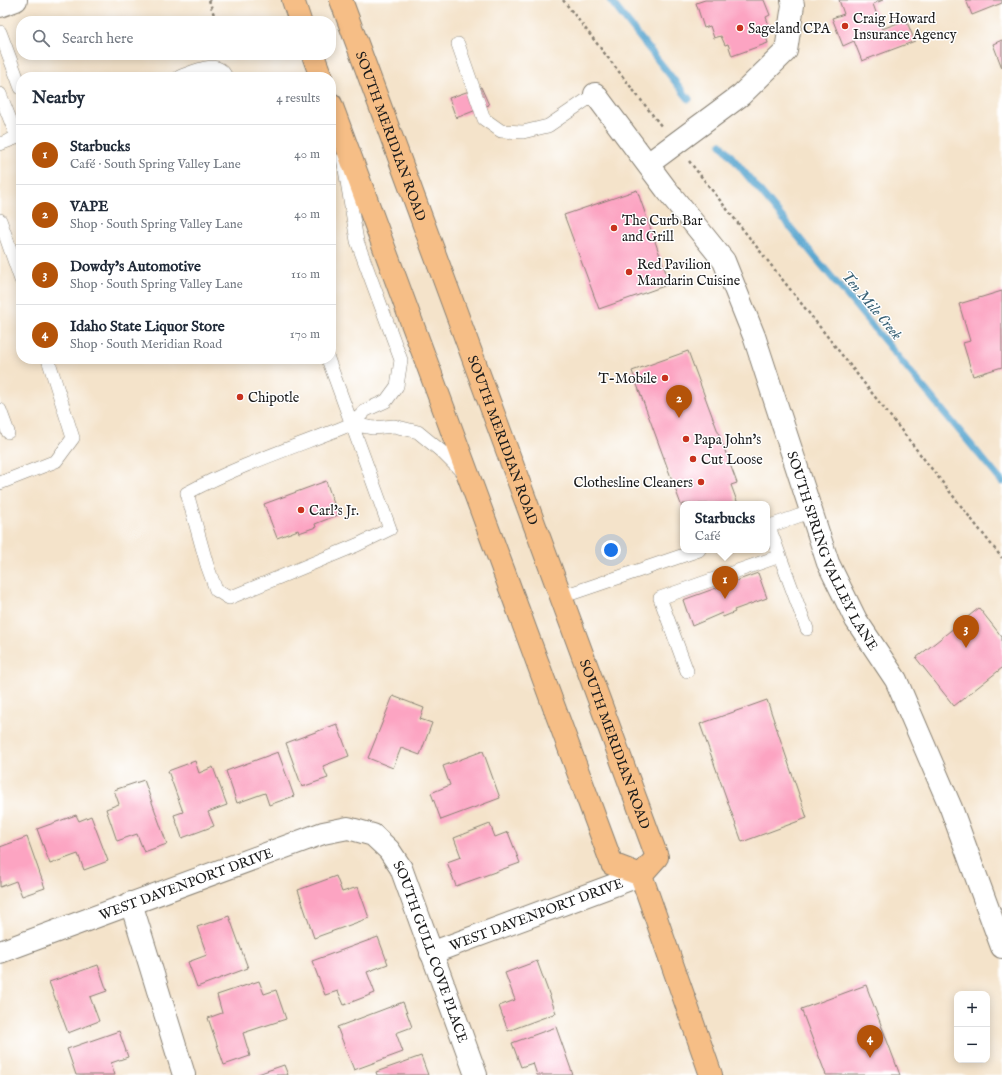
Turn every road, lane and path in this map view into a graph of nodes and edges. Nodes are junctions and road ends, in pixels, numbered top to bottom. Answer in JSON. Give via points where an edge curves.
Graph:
{"nodes":[{"id":1,"x":16,"y":0,"type":"edge"},
{"id":2,"x":209,"y":0,"type":"edge"},
{"id":3,"x":293,"y":0,"type":"edge"},
{"id":4,"x":341,"y":0,"type":"edge"},
{"id":5,"x":563,"y":0,"type":"edge"},
{"id":6,"x":792,"y":0,"type":"edge"},
{"id":7,"x":0,"y":6,"type":"edge"},
{"id":8,"x":214,"y":16,"type":"edge"},
{"id":9,"x":298,"y":16,"type":"edge"},
{"id":10,"x":0,"y":32,"type":"edge"},
{"id":11,"x":458,"y":44,"type":"dead end"},
{"id":12,"x":315,"y":60,"type":"edge"},
{"id":13,"x":193,"y":72,"type":"edge"},
{"id":14,"x":224,"y":72,"type":"edge"},
{"id":15,"x":319,"y":72,"type":"edge"},
{"id":16,"x":16,"y":75,"type":"edge"},
{"id":17,"x":0,"y":94,"type":"edge"},
{"id":18,"x":594,"y":94,"type":"joint"},
{"id":19,"x":336,"y":118,"type":"edge"},
{"id":20,"x":336,"y":126,"type":"edge"},
{"id":21,"x":16,"y":130,"type":"edge"},
{"id":22,"x":16,"y":138,"type":"edge"},
{"id":23,"x":0,"y":144,"type":"edge"},
{"id":24,"x":675,"y":144,"type":"junction"},
{"id":25,"x":648,"y":164,"type":"junction"},
{"id":26,"x":0,"y":220,"type":"edge"},
{"id":27,"x":16,"y":266,"type":"edge"},
{"id":28,"x":50,"y":364,"type":"edge"},
{"id":29,"x":330,"y":364,"type":"edge"},
{"id":30,"x":0,"y":410,"type":"edge"},
{"id":31,"x":352,"y":424,"type":"junction"},
{"id":32,"x":8,"y":432,"type":"dead end"},
{"id":33,"x":470,"y":481,"type":"junction"},
{"id":34,"x":0,"y":483,"type":"edge"},
{"id":35,"x":810,"y":512,"type":"junction"},
{"id":36,"x":770,"y":526,"type":"edge"},
{"id":37,"x":770,"y":532,"type":"edge"},
{"id":38,"x":691,"y":553,"type":"edge"},
{"id":39,"x":780,"y":556,"type":"junction"},
{"id":40,"x":1002,"y":558,"type":"edge"},
{"id":41,"x":561,"y":597,"type":"junction"},
{"id":42,"x":807,"y":629,"type":"dead end"},
{"id":43,"x":687,"y":671,"type":"dead end"},
{"id":44,"x":373,"y":834,"type":"joint"},
{"id":45,"x":641,"y":875,"type":"junction"},
{"id":46,"x":131,"y":903,"type":"junction"},
{"id":47,"x":998,"y":925,"type":"edge"},
{"id":48,"x":1002,"y":947,"type":"edge"},
{"id":49,"x":0,"y":952,"type":"edge"},
{"id":50,"x":431,"y":953,"type":"junction"},
{"id":51,"x":184,"y":1075,"type":"edge"},
{"id":52,"x":476,"y":1075,"type":"edge"},
{"id":53,"x":712,"y":1075,"type":"edge"}],
"edges":[{"from":1,"to":7,"type":"street"},
{"from":2,"to":8,"type":"path"},
{"from":3,"to":9,"type":"main road"},
{"from":4,"to":41,"type":"main road","name":"SOUTH MERIDIAN ROAD"},
{"from":5,"to":24,"type":"path"},
{"from":6,"to":24,"type":"street","via":[[786,51],[741,95]]},
{"from":10,"to":16,"type":"lane"},
{"from":11,"to":18,"type":"lane","via":[[484,119],[501,131],[523,132],[548,126]]},
{"from":12,"to":15,"type":"main road"},
{"from":13,"to":14,"type":"lane","via":[[204,68],[217,68]]},
{"from":17,"to":21,"type":"lane"},
{"from":18,"to":25,"type":"street","name":"SOUTH SPRING VALLEY LANE"},
{"from":19,"to":33,"type":"main road"},
{"from":20,"to":31,"type":"lane","via":[[357,241],[401,360],[397,386],[386,401],[366,410]]},
{"from":22,"to":23,"type":"lane"},
{"from":24,"to":25,"type":"street"},
{"from":24,"to":40,"type":"path"},
{"from":25,"to":35,"type":"street","name":"SOUTH SPRING VALLEY LANE","via":[[724,261],[754,336]]},
{"from":26,"to":27,"type":"lane"},
{"from":28,"to":34,"type":"lane","via":[[73,438],[56,461]]},
{"from":29,"to":31,"type":"lane"},
{"from":30,"to":32,"type":"lane"},
{"from":31,"to":31,"type":"lane","via":[[390,528],[357,545],[230,598],[216,590],[187,493],[248,465]]},
{"from":31,"to":33,"type":"lane","via":[[373,428],[394,426],[418,432]]},
{"from":33,"to":45,"type":"main road","via":[[612,864]]},
{"from":35,"to":36,"type":"lane"},
{"from":35,"to":47,"type":"street","name":"SOUTH SPRING VALLEY LANE","via":[[828,563],[853,613],[896,680]]},
{"from":37,"to":39,"type":"lane"},
{"from":38,"to":41,"type":"lane"},
{"from":39,"to":42,"type":"lane"},
{"from":39,"to":43,"type":"lane","via":[[660,598]]},
{"from":41,"to":45,"type":"main road","name":"SOUTH MERIDIAN ROAD","via":[[657,857]]},
{"from":44,"to":46,"type":"street","name":"WEST DAVENPORT DRIVE","via":[[348,828],[323,832]]},
{"from":44,"to":50,"type":"street","name":"SOUTH GULL COVE PLACE","via":[[389,850],[401,868]]},
{"from":45,"to":50,"type":"street","name":"WEST DAVENPORT DRIVE"},
{"from":45,"to":53,"type":"main road"},
{"from":46,"to":49,"type":"street","name":"WEST DAVENPORT DRIVE"},
{"from":46,"to":51,"type":"street"},
{"from":47,"to":48,"type":"street","name":"SOUTH SPRING VALLEY LANE"},
{"from":50,"to":52,"type":"street","name":"SOUTH GULL COVE PLACE"}]}
